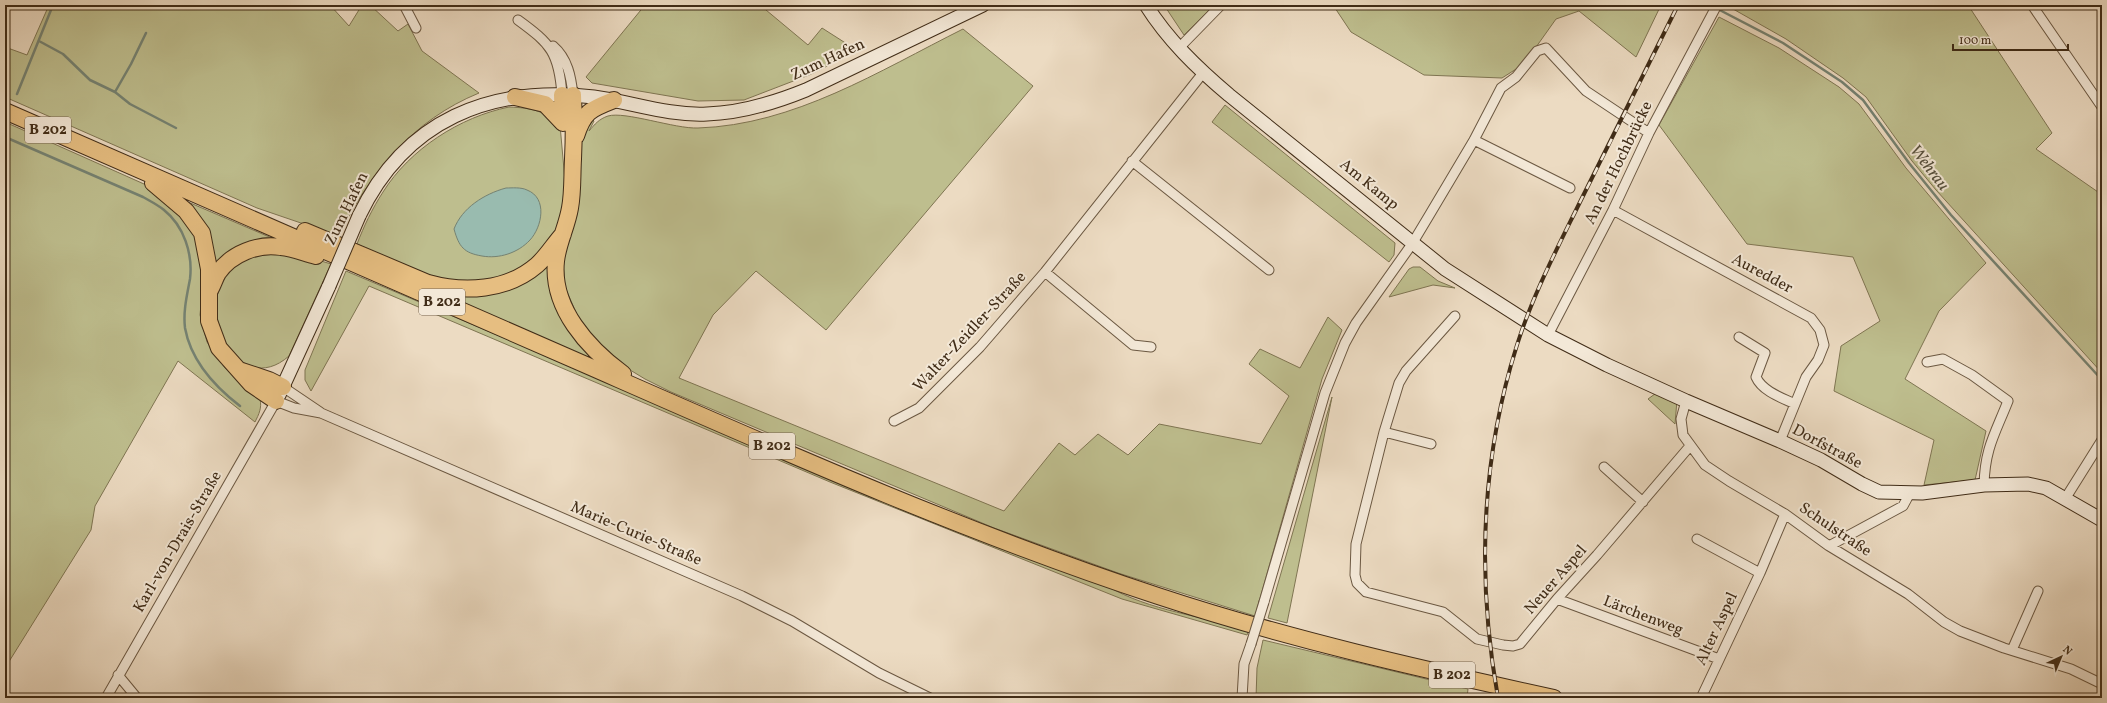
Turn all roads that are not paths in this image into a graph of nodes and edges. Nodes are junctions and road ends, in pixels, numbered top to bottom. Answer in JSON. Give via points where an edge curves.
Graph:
{"nodes":[{"id":1,"x":404,"y":5,"type":"edge"},
{"id":2,"x":983,"y":5,"type":"edge"},
{"id":3,"x":1146,"y":5,"type":"edge"},
{"id":4,"x":1221,"y":5,"type":"edge"},
{"id":5,"x":1717,"y":5,"type":"edge"},
{"id":6,"x":2032,"y":5,"type":"edge"},
{"id":7,"x":518,"y":20,"type":"dead end"},
{"id":8,"x":416,"y":28,"type":"dead end"},
{"id":9,"x":1178,"y":49,"type":"junction"},
{"id":10,"x":1203,"y":73,"type":"junction"},
{"id":11,"x":567,"y":95,"type":"junction"},
{"id":12,"x":515,"y":97,"type":"junction"},
{"id":13,"x":614,"y":100,"type":"junction"},
{"id":14,"x":2102,"y":107,"type":"edge"},
{"id":15,"x":5,"y":111,"type":"edge"},
{"id":16,"x":563,"y":123,"type":"junction"},
{"id":17,"x":1649,"y":133,"type":"junction"},
{"id":18,"x":1474,"y":140,"type":"junction"},
{"id":19,"x":574,"y":141,"type":"junction"},
{"id":20,"x":573,"y":158,"type":"junction"},
{"id":21,"x":1132,"y":161,"type":"junction"},
{"id":22,"x":127,"y":165,"type":"junction"},
{"id":23,"x":1570,"y":188,"type":"dead end"},
{"id":24,"x":224,"y":208,"type":"junction"},
{"id":25,"x":1613,"y":210,"type":"junction"},
{"id":26,"x":563,"y":234,"type":"junction"},
{"id":27,"x":1412,"y":244,"type":"junction"},
{"id":28,"x":357,"y":264,"type":"junction"},
{"id":29,"x":1269,"y":270,"type":"dead end"},
{"id":30,"x":1045,"y":272,"type":"junction"},
{"id":31,"x":210,"y":292,"type":"junction"},
{"id":32,"x":1455,"y":316,"type":"dead end"},
{"id":33,"x":1548,"y":335,"type":"junction"},
{"id":34,"x":1739,"y":337,"type":"dead end"},
{"id":35,"x":1151,"y":347,"type":"dead end"},
{"id":36,"x":1927,"y":362,"type":"dead end"},
{"id":37,"x":280,"y":394,"type":"junction"},
{"id":38,"x":1686,"y":402,"type":"junction"},
{"id":39,"x":675,"y":404,"type":"junction"},
{"id":40,"x":1795,"y":404,"type":"junction"},
{"id":41,"x":321,"y":413,"type":"junction"},
{"id":42,"x":894,"y":421,"type":"dead end"},
{"id":43,"x":1384,"y":432,"type":"junction"},
{"id":44,"x":2102,"y":440,"type":"edge"},
{"id":45,"x":1780,"y":441,"type":"junction"},
{"id":46,"x":1431,"y":444,"type":"dead end"},
{"id":47,"x":1690,"y":446,"type":"junction"},
{"id":48,"x":1604,"y":467,"type":"dead end"},
{"id":49,"x":1984,"y":485,"type":"junction"},
{"id":50,"x":1910,"y":493,"type":"junction"},
{"id":51,"x":2065,"y":499,"type":"junction"},
{"id":52,"x":1643,"y":502,"type":"junction"},
{"id":53,"x":1785,"y":514,"type":"junction"},
{"id":54,"x":2102,"y":520,"type":"edge"},
{"id":55,"x":1697,"y":539,"type":"dead end"},
{"id":56,"x":1829,"y":546,"type":"junction"},
{"id":57,"x":1760,"y":574,"type":"junction"},
{"id":58,"x":2038,"y":591,"type":"dead end"},
{"id":59,"x":1557,"y":599,"type":"junction"},
{"id":60,"x":2012,"y":650,"type":"junction"},
{"id":61,"x":1719,"y":659,"type":"junction"},
{"id":62,"x":118,"y":675,"type":"junction"},
{"id":63,"x":2102,"y":684,"type":"edge"},
{"id":64,"x":106,"y":698,"type":"edge"},
{"id":65,"x":137,"y":698,"type":"edge"},
{"id":66,"x":930,"y":698,"type":"edge"},
{"id":67,"x":1242,"y":698,"type":"edge"},
{"id":68,"x":1554,"y":698,"type":"edge"},
{"id":69,"x":1701,"y":698,"type":"edge"}],
"edges":[{"from":1,"to":8,"type":"street"},
{"from":2,"to":13,"type":"main road","name":"Zum Hafen","via":[[784,98],[741,111],[678,113]]},
{"from":3,"to":9,"type":"main road","name":"Am Kamp"},
{"from":4,"to":9,"type":"street"},
{"from":5,"to":17,"type":"street","name":"An der Hochbrücke"},
{"from":6,"to":14,"type":"street"},
{"from":7,"to":11,"type":"street","via":[[556,48],[566,63],[570,75]]},
{"from":9,"to":10,"type":"main road","name":"Am Kamp"},
{"from":10,"to":21,"type":"street","name":"Walter-Zeidler-Straße"},
{"from":10,"to":27,"type":"main road","name":"Am Kamp"},
{"from":11,"to":12,"type":"main road","name":"Zum Hafen"},
{"from":11,"to":13,"type":"main road","name":"Zum Hafen"},
{"from":11,"to":16,"type":"highway"},
{"from":11,"to":19,"type":"highway"},
{"from":12,"to":16,"type":"highway","via":[[544,104]]},
{"from":12,"to":37,"type":"main road","name":"Zum Hafen","bridge":true,"via":[[476,107],[445,120],[407,148],[386,170],[368,196]]},
{"from":13,"to":19,"type":"highway","via":[[597,107],[584,117]]},
{"from":15,"to":22,"type":"highway","number":"B 202"},
{"from":16,"to":20,"type":"highway"},
{"from":17,"to":18,"type":"street","via":[[1586,91],[1546,48],[1536,52],[1516,77],[1501,88]]},
{"from":17,"to":25,"type":"street","name":"An der Hochbrücke"},
{"from":18,"to":23,"type":"street"},
{"from":18,"to":27,"type":"street"},
{"from":19,"to":20,"type":"highway"},
{"from":20,"to":26,"type":"highway","via":[[571,207]]},
{"from":21,"to":29,"type":"street"},
{"from":21,"to":30,"type":"street","name":"Walter-Zeidler-Straße"},
{"from":22,"to":24,"type":"highway","number":"B 202"},
{"from":22,"to":31,"type":"highway","via":[[172,197],[202,233],[209,269]]},
{"from":24,"to":26,"type":"highway","via":[[248,210],[329,240],[428,283],[454,288],[490,286],[514,278],[536,265]]},
{"from":24,"to":28,"type":"highway","number":"B 202"},
{"from":25,"to":33,"type":"street","name":"An der Hochbrücke"},
{"from":25,"to":40,"type":"street","name":"Auredder","via":[[1811,318],[1820,330],[1824,345],[1818,360],[1806,377]]},
{"from":26,"to":39,"type":"highway","via":[[558,249],[556,273],[560,296],[574,324],[605,361]]},
{"from":27,"to":33,"type":"main road","name":"Am Kamp","via":[[1455,276]]},
{"from":27,"to":67,"type":"street","bridge":true,"via":[[1356,323],[1333,368],[1244,664]]},
{"from":28,"to":31,"type":"highway","via":[[280,246],[256,248],[226,264],[218,273]]},
{"from":28,"to":39,"type":"highway","number":"B 202"},
{"from":30,"to":35,"type":"street","name":"Walter-Zeidler-Straße","via":[[1133,345]]},
{"from":30,"to":42,"type":"street","name":"Walter-Zeidler-Straße","via":[[980,347],[919,408]]},
{"from":31,"to":37,"type":"highway","via":[[209,321],[212,335],[219,348],[255,387]]},
{"from":32,"to":43,"type":"street","via":[[1406,371],[1399,383]]},
{"from":33,"to":38,"type":"main road","name":"Dorfstraße"},
{"from":34,"to":40,"type":"street","via":[[1765,352],[1756,377],[1758,383]]},
{"from":36,"to":49,"type":"street","via":[[1943,359],[1972,375],[2008,401],[1991,440],[1984,465]]},
{"from":37,"to":41,"type":"street","name":"Marie-Curie-Straße"},
{"from":37,"to":41,"type":"street","name":"Marie-Curie-Straße","via":[[289,407]]},
{"from":37,"to":62,"type":"street","name":"Karl-von-Drais-Straße"},
{"from":38,"to":45,"type":"main road","name":"Dorfstraße"},
{"from":38,"to":47,"type":"street","name":"Schulstraße","via":[[1681,419],[1683,435]]},
{"from":39,"to":68,"type":"highway","number":"B 202","via":[[961,525],[1152,594],[1243,623],[1351,652]]},
{"from":40,"to":45,"type":"street","name":"Auredder"},
{"from":41,"to":66,"type":"street","name":"Marie-Curie-Straße","via":[[742,596],[792,621],[879,673]]},
{"from":43,"to":46,"type":"street"},
{"from":43,"to":59,"type":"street","name":"Neuer Aspel","via":[[1358,528],[1355,560],[1357,583],[1366,592],[1443,612],[1477,639],[1513,646],[1520,644]]},
{"from":44,"to":51,"type":"street"},
{"from":45,"to":50,"type":"main road","name":"Dorfstraße","via":[[1879,492]]},
{"from":47,"to":52,"type":"street","name":"Neuer Aspel"},
{"from":47,"to":53,"type":"street","name":"Schulstraße","via":[[1705,465]]},
{"from":48,"to":52,"type":"street"},
{"from":49,"to":50,"type":"main road","name":"Dorfstraße"},
{"from":49,"to":51,"type":"main road","name":"Dorfstraße","via":[[2028,484],[2046,488]]},
{"from":50,"to":56,"type":"street","via":[[1903,506]]},
{"from":51,"to":54,"type":"main road","name":"Dorfstraße"},
{"from":52,"to":59,"type":"street","name":"Neuer Aspel"},
{"from":53,"to":56,"type":"street","name":"Schulstraße"},
{"from":53,"to":57,"type":"street","name":"Alter Aspel"},
{"from":55,"to":57,"type":"street"},
{"from":56,"to":60,"type":"street","name":"Schulstraße","via":[[1908,594],[1944,622],[1960,631]]},
{"from":57,"to":61,"type":"street","name":"Alter Aspel"},
{"from":58,"to":60,"type":"street"},
{"from":59,"to":61,"type":"street","name":"Lärchenweg"},
{"from":60,"to":63,"type":"street","name":"Schulstraße","via":[[2071,669]]},
{"from":61,"to":69,"type":"street","name":"Alter Aspel"},
{"from":62,"to":64,"type":"street","name":"Karl-von-Drais-Straße"},
{"from":62,"to":65,"type":"street"}]}
